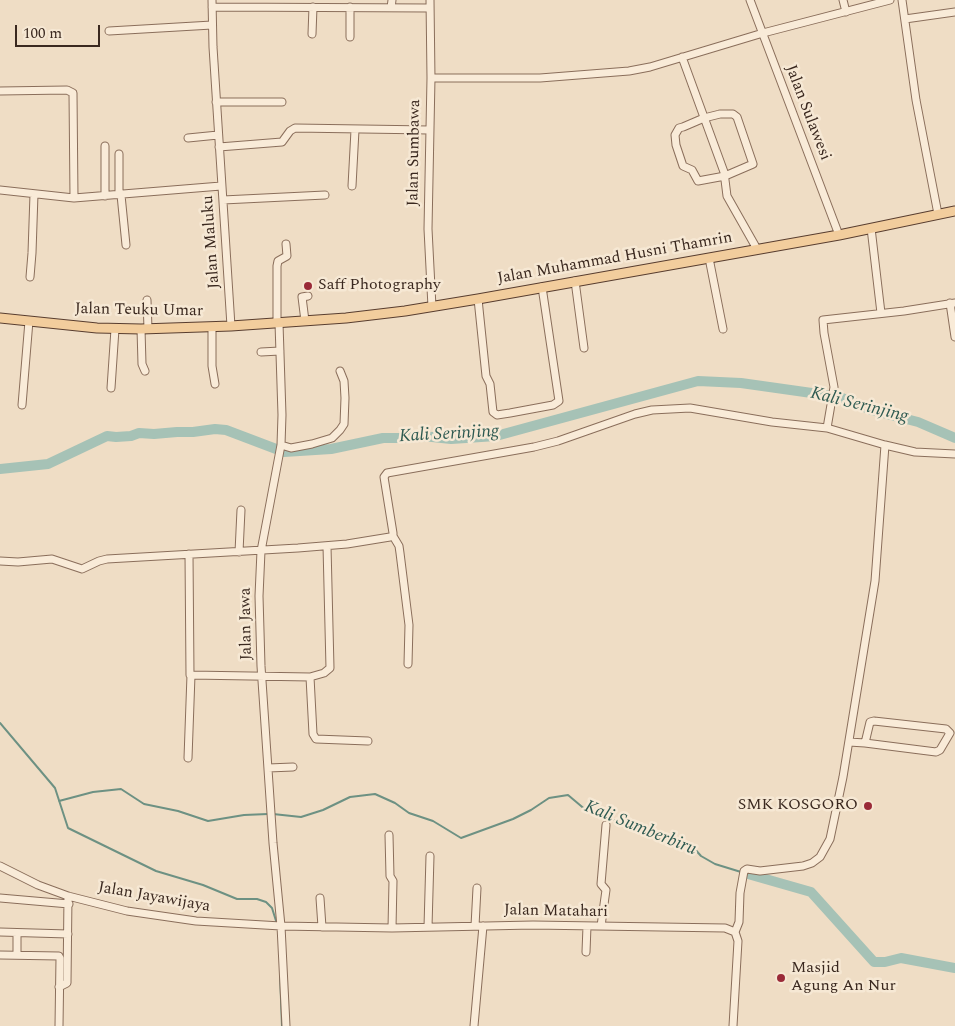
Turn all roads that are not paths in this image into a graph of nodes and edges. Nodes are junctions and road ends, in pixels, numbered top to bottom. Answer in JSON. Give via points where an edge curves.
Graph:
{"nodes":[{"id":1,"x":430,"y":0,"type":"edge"},
{"id":2,"x":750,"y":0,"type":"edge"},
{"id":3,"x":843,"y":0,"type":"edge"},
{"id":4,"x":890,"y":0,"type":"edge"},
{"id":5,"x":902,"y":0,"type":"edge"},
{"id":6,"x":212,"y":3,"type":"edge"},
{"id":7,"x":392,"y":4,"type":"edge"},
{"id":8,"x":354,"y":5,"type":"edge"},
{"id":9,"x":313,"y":7,"type":"junction"},
{"id":10,"x":430,"y":8,"type":"junction"},
{"id":11,"x":846,"y":12,"type":"junction"},
{"id":12,"x":955,"y":12,"type":"edge"},
{"id":13,"x":905,"y":19,"type":"junction"},
{"id":14,"x":212,"y":26,"type":"junction"},
{"id":15,"x":109,"y":31,"type":"dead end"},
{"id":16,"x":763,"y":33,"type":"junction"},
{"id":17,"x":312,"y":34,"type":"dead end"},
{"id":18,"x":350,"y":37,"type":"dead end"},
{"id":19,"x":682,"y":57,"type":"junction"},
{"id":20,"x":431,"y":78,"type":"junction"},
{"id":21,"x":0,"y":91,"type":"edge"},
{"id":22,"x":216,"y":102,"type":"junction"},
{"id":23,"x":282,"y":102,"type":"dead end"},
{"id":24,"x":704,"y":118,"type":"junction"},
{"id":25,"x":355,"y":130,"type":"junction"},
{"id":26,"x":429,"y":130,"type":"junction"},
{"id":27,"x":218,"y":135,"type":"junction"},
{"id":28,"x":188,"y":138,"type":"dead end"},
{"id":29,"x":105,"y":146,"type":"dead end"},
{"id":30,"x":219,"y":147,"type":"junction"},
{"id":31,"x":119,"y":154,"type":"dead end"},
{"id":32,"x":725,"y":176,"type":"junction"},
{"id":33,"x":221,"y":186,"type":"junction"},
{"id":34,"x":352,"y":186,"type":"dead end"},
{"id":35,"x":0,"y":190,"type":"edge"},
{"id":36,"x":34,"y":194,"type":"junction"},
{"id":37,"x":120,"y":195,"type":"junction"},
{"id":38,"x":325,"y":195,"type":"dead end"},
{"id":39,"x":105,"y":196,"type":"junction"},
{"id":40,"x":74,"y":198,"type":"junction"},
{"id":41,"x":222,"y":200,"type":"junction"},
{"id":42,"x":955,"y":211,"type":"edge"},
{"id":43,"x":938,"y":214,"type":"junction"},
{"id":44,"x":871,"y":228,"type":"junction"},
{"id":45,"x":839,"y":235,"type":"junction"},
{"id":46,"x":286,"y":244,"type":"dead end"},
{"id":47,"x":126,"y":245,"type":"dead end"},
{"id":48,"x":757,"y":249,"type":"junction"},
{"id":49,"x":709,"y":258,"type":"junction"},
{"id":50,"x":30,"y":277,"type":"dead end"},
{"id":51,"x":576,"y":281,"type":"junction"},
{"id":52,"x":542,"y":287,"type":"junction"},
{"id":53,"x":308,"y":296,"type":"dead end"},
{"id":54,"x":478,"y":299,"type":"junction"},
{"id":55,"x":147,"y":300,"type":"dead end"},
{"id":56,"x":953,"y":303,"type":"edge"},
{"id":57,"x":432,"y":306,"type":"junction"},
{"id":58,"x":881,"y":314,"type":"junction"},
{"id":59,"x":0,"y":318,"type":"edge"},
{"id":60,"x":29,"y":321,"type":"junction"},
{"id":61,"x":304,"y":321,"type":"junction"},
{"id":62,"x":278,"y":323,"type":"junction"},
{"id":63,"x":231,"y":326,"type":"junction"},
{"id":64,"x":212,"y":327,"type":"junction"},
{"id":65,"x":115,"y":328,"type":"junction"},
{"id":66,"x":145,"y":329,"type":"junction"},
{"id":67,"x":723,"y":329,"type":"dead end"},
{"id":68,"x":955,"y":337,"type":"edge"},
{"id":69,"x":584,"y":348,"type":"dead end"},
{"id":70,"x":280,"y":351,"type":"junction"},
{"id":71,"x":261,"y":352,"type":"dead end"},
{"id":72,"x":145,"y":370,"type":"dead end"},
{"id":73,"x":340,"y":371,"type":"dead end"},
{"id":74,"x":214,"y":384,"type":"dead end"},
{"id":75,"x":111,"y":388,"type":"dead end"},
{"id":76,"x":22,"y":405,"type":"dead end"},
{"id":77,"x":828,"y":425,"type":"junction"},
{"id":78,"x":885,"y":445,"type":"junction"},
{"id":79,"x":281,"y":446,"type":"junction"},
{"id":80,"x":955,"y":454,"type":"edge"},
{"id":81,"x":241,"y":510,"type":"dead end"},
{"id":82,"x":393,"y":536,"type":"junction"},
{"id":83,"x":327,"y":546,"type":"junction"},
{"id":84,"x":261,"y":551,"type":"junction"},
{"id":85,"x":239,"y":552,"type":"junction"},
{"id":86,"x":189,"y":554,"type":"junction"},
{"id":87,"x":0,"y":561,"type":"edge"},
{"id":88,"x":408,"y":664,"type":"dead end"},
{"id":89,"x":190,"y":675,"type":"junction"},
{"id":90,"x":262,"y":675,"type":"junction"},
{"id":91,"x":310,"y":677,"type":"junction"},
{"id":92,"x":368,"y":742,"type":"dead end"},
{"id":93,"x":849,"y":742,"type":"junction"},
{"id":94,"x":865,"y":743,"type":"junction"},
{"id":95,"x":188,"y":758,"type":"dead end"},
{"id":96,"x":293,"y":767,"type":"dead end"},
{"id":97,"x":268,"y":768,"type":"junction"},
{"id":98,"x":606,"y":825,"type":"dead end"},
{"id":99,"x":389,"y":835,"type":"dead end"},
{"id":100,"x":430,"y":856,"type":"dead end"},
{"id":101,"x":0,"y":866,"type":"edge"},
{"id":102,"x":477,"y":888,"type":"dead end"},
{"id":103,"x":0,"y":898,"type":"edge"},
{"id":104,"x":320,"y":898,"type":"dead end"},
{"id":105,"x":68,"y":900,"type":"junction"},
{"id":106,"x":278,"y":926,"type":"junction"},
{"id":107,"x":479,"y":926,"type":"junction"},
{"id":108,"x":587,"y":926,"type":"junction"},
{"id":109,"x":601,"y":926,"type":"junction"},
{"id":110,"x":322,"y":927,"type":"junction"},
{"id":111,"x":428,"y":927,"type":"junction"},
{"id":112,"x":392,"y":928,"type":"junction"},
{"id":113,"x":0,"y":932,"type":"edge"},
{"id":114,"x":735,"y":932,"type":"junction"},
{"id":115,"x":17,"y":933,"type":"junction"},
{"id":116,"x":68,"y":934,"type":"junction"},
{"id":117,"x":586,"y":952,"type":"dead end"},
{"id":118,"x":0,"y":955,"type":"edge"},
{"id":119,"x":17,"y":955,"type":"junction"},
{"id":120,"x":60,"y":987,"type":"junction"},
{"id":121,"x":59,"y":1026,"type":"edge"},
{"id":122,"x":286,"y":1026,"type":"edge"},
{"id":123,"x":474,"y":1026,"type":"edge"},
{"id":124,"x":732,"y":1026,"type":"edge"}],
"edges":[{"from":1,"to":10,"type":"street","name":"Jalan Sumbawa"},
{"from":2,"to":16,"type":"street","name":"Jalan Sulawesi"},
{"from":3,"to":11,"type":"street"},
{"from":4,"to":11,"type":"street"},
{"from":5,"to":13,"type":"street"},
{"from":6,"to":9,"type":"street","via":[[256,8]]},
{"from":6,"to":14,"type":"street","name":"Jalan Maluku"},
{"from":7,"to":8,"type":"street"},
{"from":7,"to":10,"type":"street"},
{"from":8,"to":9,"type":"street"},
{"from":8,"to":18,"type":"street"},
{"from":9,"to":17,"type":"street"},
{"from":10,"to":20,"type":"street","name":"Jalan Sumbawa"},
{"from":11,"to":16,"type":"street"},
{"from":12,"to":13,"type":"street"},
{"from":13,"to":43,"type":"street","via":[[916,100]]},
{"from":14,"to":15,"type":"street"},
{"from":14,"to":22,"type":"street","name":"Jalan Maluku"},
{"from":16,"to":19,"type":"street"},
{"from":16,"to":45,"type":"street","name":"Jalan Sulawesi"},
{"from":19,"to":20,"type":"street","via":[[602,74],[540,78]]},
{"from":19,"to":24,"type":"street"},
{"from":20,"to":26,"type":"street","name":"Jalan Sumbawa"},
{"from":21,"to":40,"type":"street","via":[[67,90],[72,93]]},
{"from":22,"to":23,"type":"street"},
{"from":22,"to":27,"type":"street","name":"Jalan Maluku"},
{"from":24,"to":32,"type":"street"},
{"from":24,"to":32,"type":"street","via":[[723,114],[736,117],[753,164]]},
{"from":24,"to":32,"type":"street","via":[[680,128],[675,135],[683,166],[692,170],[698,181]]},
{"from":25,"to":26,"type":"street"},
{"from":25,"to":30,"type":"street","via":[[294,128],[282,142]]},
{"from":25,"to":34,"type":"street"},
{"from":26,"to":57,"type":"street","name":"Jalan Sumbawa","via":[[428,229]]},
{"from":27,"to":28,"type":"street"},
{"from":27,"to":30,"type":"street","name":"Jalan Maluku"},
{"from":29,"to":39,"type":"street"},
{"from":30,"to":33,"type":"street","name":"Jalan Maluku"},
{"from":31,"to":37,"type":"street"},
{"from":32,"to":48,"type":"street","via":[[727,196]]},
{"from":33,"to":37,"type":"street"},
{"from":33,"to":41,"type":"street","name":"Jalan Maluku"},
{"from":35,"to":36,"type":"street"},
{"from":36,"to":40,"type":"street"},
{"from":36,"to":50,"type":"street"},
{"from":37,"to":39,"type":"street"},
{"from":37,"to":47,"type":"street"},
{"from":38,"to":41,"type":"street"},
{"from":39,"to":40,"type":"street"},
{"from":41,"to":63,"type":"street","name":"Jalan Maluku"},
{"from":42,"to":43,"type":"main road","name":"Jalan Muhammad Husni Thamrin"},
{"from":43,"to":44,"type":"main road","name":"Jalan Muhammad Husni Thamrin"},
{"from":44,"to":45,"type":"main road","name":"Jalan Muhammad Husni Thamrin"},
{"from":44,"to":58,"type":"street"},
{"from":45,"to":48,"type":"main road","name":"Jalan Muhammad Husni Thamrin"},
{"from":46,"to":62,"type":"street","name":"Jalan Jawa","via":[[287,256],[276,266]]},
{"from":48,"to":49,"type":"main road","name":"Jalan Muhammad Husni Thamrin"},
{"from":49,"to":51,"type":"main road","name":"Jalan Muhammad Husni Thamrin"},
{"from":49,"to":67,"type":"street"},
{"from":51,"to":52,"type":"main road","name":"Jalan Muhammad Husni Thamrin"},
{"from":51,"to":69,"type":"street"},
{"from":52,"to":54,"type":"main road","name":"Jalan Muhammad Husni Thamrin"},
{"from":52,"to":54,"type":"street","via":[[559,401],[553,405],[497,415],[493,412]]},
{"from":53,"to":61,"type":"street","via":[[302,297]]},
{"from":54,"to":57,"type":"main road","name":"Jalan Muhammad Husni Thamrin"},
{"from":55,"to":66,"type":"street"},
{"from":56,"to":58,"type":"street"},
{"from":56,"to":68,"type":"street"},
{"from":57,"to":61,"type":"main road","name":"Jalan Muhammad Husni Thamrin"},
{"from":58,"to":77,"type":"street","via":[[823,320],[834,387]]},
{"from":59,"to":60,"type":"main road","name":"Jalan Teuku Umar"},
{"from":60,"to":65,"type":"main road","name":"Jalan Teuku Umar"},
{"from":60,"to":76,"type":"street"},
{"from":61,"to":62,"type":"main road","name":"Jalan Muhammad Husni Thamrin"},
{"from":62,"to":63,"type":"main road","name":"Jalan Teuku Umar"},
{"from":62,"to":70,"type":"street","name":"Jalan Jawa"},
{"from":63,"to":64,"type":"main road","name":"Jalan Teuku Umar"},
{"from":64,"to":66,"type":"main road","name":"Jalan Teuku Umar"},
{"from":64,"to":74,"type":"street"},
{"from":65,"to":66,"type":"main road","name":"Jalan Teuku Umar"},
{"from":65,"to":75,"type":"street"},
{"from":66,"to":72,"type":"street","via":[[142,364]]},
{"from":70,"to":71,"type":"street"},
{"from":70,"to":79,"type":"street","name":"Jalan Jawa"},
{"from":73,"to":79,"type":"street","via":[[346,398],[344,424],[340,430],[332,438],[312,444],[291,448]]},
{"from":77,"to":78,"type":"street"},
{"from":77,"to":82,"type":"street","via":[[772,422],[690,408],[652,410],[534,447],[389,472],[384,477]]},
{"from":78,"to":80,"type":"street","via":[[923,453]]},
{"from":78,"to":93,"type":"street","via":[[875,581]]},
{"from":79,"to":84,"type":"street","name":"Jalan Jawa"},
{"from":81,"to":85,"type":"street"},
{"from":82,"to":83,"type":"street"},
{"from":82,"to":88,"type":"street","via":[[399,546],[409,625]]},
{"from":83,"to":84,"type":"street"},
{"from":83,"to":91,"type":"street","via":[[330,665],[326,672]]},
{"from":84,"to":85,"type":"street"},
{"from":84,"to":90,"type":"street","name":"Jalan Jawa"},
{"from":85,"to":86,"type":"street"},
{"from":86,"to":87,"type":"street","via":[[103,560],[82,569],[52,559]]},
{"from":86,"to":89,"type":"street"},
{"from":89,"to":90,"type":"street"},
{"from":89,"to":95,"type":"street"},
{"from":90,"to":91,"type":"street"},
{"from":90,"to":97,"type":"street","name":"Jalan Jawa"},
{"from":91,"to":92,"type":"street","via":[[313,734],[316,738]]},
{"from":93,"to":94,"type":"street"},
{"from":93,"to":114,"type":"street","via":[[830,839],[820,857],[803,866],[743,872],[739,922]]},
{"from":94,"to":94,"type":"street","via":[[936,752],[950,732],[872,720]]},
{"from":96,"to":97,"type":"street"},
{"from":97,"to":106,"type":"street","name":"Jalan Jawa"},
{"from":98,"to":109,"type":"street","via":[[601,884],[606,890]]},
{"from":99,"to":112,"type":"street","via":[[390,876],[393,881]]},
{"from":100,"to":111,"type":"street"},
{"from":101,"to":105,"type":"street","name":"Jalan Jayawijaya"},
{"from":102,"to":107,"type":"street"},
{"from":103,"to":105,"type":"street"},
{"from":104,"to":110,"type":"street"},
{"from":105,"to":106,"type":"street","name":"Jalan Jayawijaya","via":[[205,922]]},
{"from":105,"to":116,"type":"street"},
{"from":106,"to":110,"type":"street","name":"Jalan Matahari"},
{"from":106,"to":122,"type":"street","name":"Jalan Jawa"},
{"from":107,"to":108,"type":"street","name":"Jalan Matahari"},
{"from":107,"to":111,"type":"street","name":"Jalan Matahari"},
{"from":107,"to":123,"type":"street"},
{"from":108,"to":109,"type":"street","name":"Jalan Matahari"},
{"from":108,"to":117,"type":"street"},
{"from":109,"to":114,"type":"street","name":"Jalan Matahari","via":[[725,928]]},
{"from":110,"to":112,"type":"street","name":"Jalan Matahari"},
{"from":111,"to":112,"type":"street","name":"Jalan Matahari"},
{"from":113,"to":115,"type":"street"},
{"from":114,"to":124,"type":"street","via":[[739,950]]},
{"from":115,"to":116,"type":"street"},
{"from":115,"to":119,"type":"street"},
{"from":116,"to":120,"type":"street","via":[[67,983]]},
{"from":118,"to":119,"type":"street"},
{"from":119,"to":120,"type":"street","via":[[58,956]]},
{"from":120,"to":121,"type":"street"}]}
